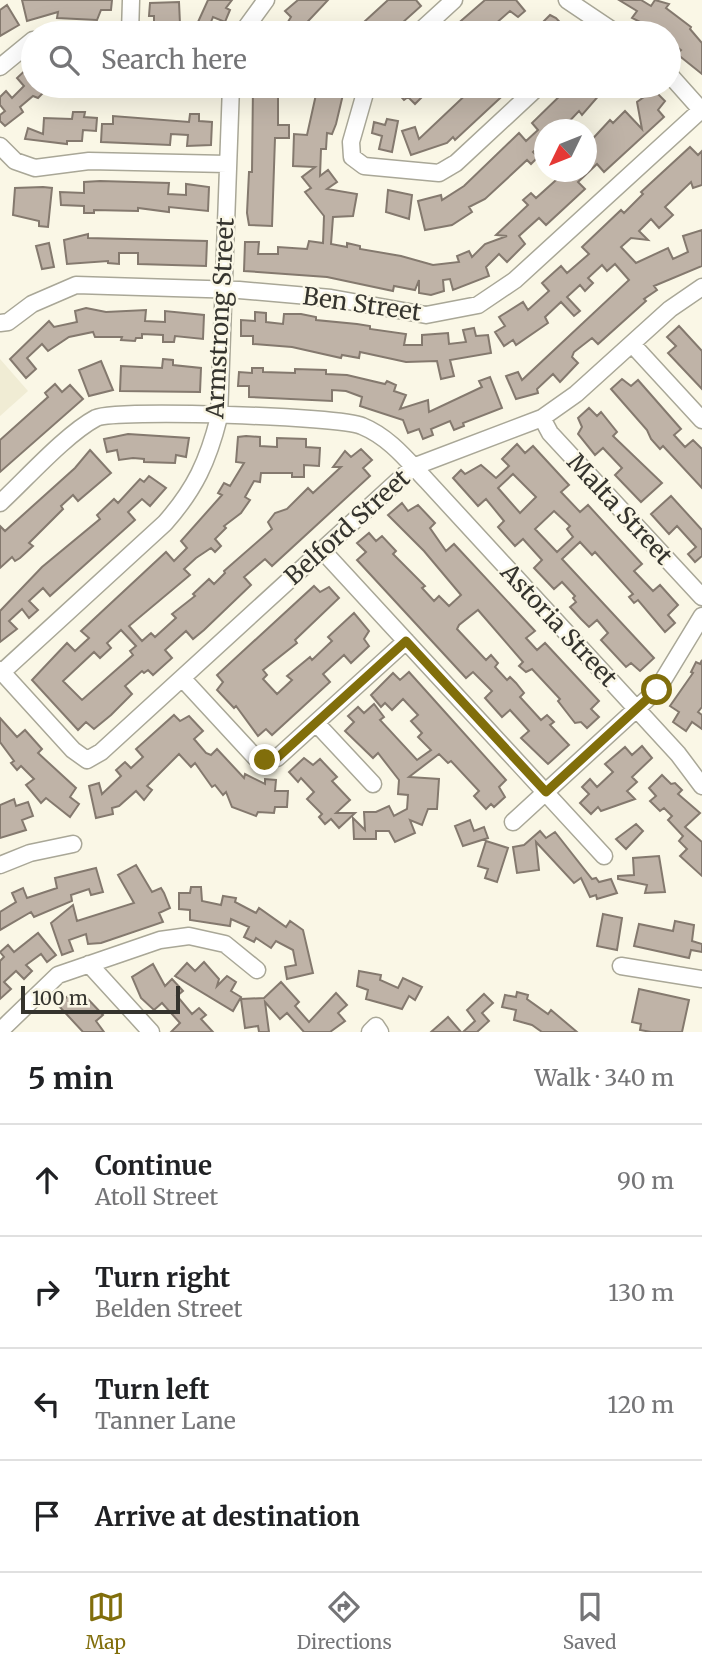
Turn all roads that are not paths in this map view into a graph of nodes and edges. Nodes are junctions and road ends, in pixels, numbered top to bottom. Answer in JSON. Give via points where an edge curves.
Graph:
{"nodes":[{"id":1,"x":131,"y":0,"type":"edge"},
{"id":2,"x":266,"y":0,"type":"edge"},
{"id":3,"x":454,"y":0,"type":"edge"},
{"id":4,"x":567,"y":0,"type":"edge"},
{"id":5,"x":130,"y":21,"type":"edge"},
{"id":6,"x":251,"y":21,"type":"edge"},
{"id":7,"x":431,"y":21,"type":"edge"},
{"id":8,"x":593,"y":21,"type":"edge"},
{"id":9,"x":21,"y":50,"type":"edge"},
{"id":10,"x":0,"y":67,"type":"edge"},
{"id":11,"x":681,"y":87,"type":"edge"},
{"id":12,"x":230,"y":98,"type":"edge"},
{"id":13,"x":364,"y":98,"type":"edge"},
{"id":14,"x":526,"y":98,"type":"edge"},
{"id":15,"x":702,"y":111,"type":"edge"},
{"id":16,"x":0,"y":146,"type":"edge"},
{"id":17,"x":227,"y":164,"type":"junction"},
{"id":18,"x":702,"y":287,"type":"edge"},
{"id":19,"x":222,"y":288,"type":"junction"},
{"id":20,"x":0,"y":323,"type":"edge"},
{"id":21,"x":632,"y":344,"type":"junction"},
{"id":22,"x":219,"y":417,"type":"junction"},
{"id":23,"x":542,"y":418,"type":"junction"},
{"id":24,"x":702,"y":420,"type":"edge"},
{"id":25,"x":413,"y":467,"type":"junction"},
{"id":26,"x":0,"y":503,"type":"edge"},
{"id":27,"x":322,"y":550,"type":"junction"},
{"id":28,"x":702,"y":597,"type":"edge"},
{"id":29,"x":702,"y":616,"type":"edge"},
{"id":30,"x":406,"y":641,"type":"junction"},
{"id":31,"x":1,"y":672,"type":"edge"},
{"id":32,"x":182,"y":678,"type":"junction"},
{"id":33,"x":636,"y":709,"type":"junction"},
{"id":34,"x":316,"y":723,"type":"junction"},
{"id":35,"x":373,"y":784,"type":"dead end"},
{"id":36,"x":702,"y":786,"type":"edge"},
{"id":37,"x":546,"y":792,"type":"junction"},
{"id":38,"x":513,"y":822,"type":"dead end"},
{"id":39,"x":73,"y":845,"type":"dead end"},
{"id":40,"x":604,"y":856,"type":"dead end"},
{"id":41,"x":0,"y":865,"type":"edge"},
{"id":42,"x":89,"y":964,"type":"junction"},
{"id":43,"x":621,"y":966,"type":"dead end"},
{"id":44,"x":257,"y":970,"type":"dead end"},
{"id":45,"x":702,"y":979,"type":"edge"},
{"id":46,"x":0,"y":1031,"type":"edge"},
{"id":47,"x":151,"y":1032,"type":"edge"}],
"edges":[{"from":1,"to":5,"type":"street"},
{"from":2,"to":6,"type":"street"},
{"from":3,"to":7,"type":"street"},
{"from":4,"to":8,"type":"street"},
{"from":9,"to":10,"type":"street"},
{"from":11,"to":15,"type":"street"},
{"from":12,"to":17,"type":"street","name":"Armstrong Street"},
{"from":13,"to":14,"type":"street","via":[[351,142],[352,157],[364,166],[439,173],[456,163]]},
{"from":15,"to":19,"type":"street","name":"Ben Street","via":[[515,280],[478,304],[426,315],[331,298]]},
{"from":16,"to":17,"type":"street","via":[[15,162],[35,168],[89,161]]},
{"from":17,"to":19,"type":"street","name":"Armstrong Street"},
{"from":18,"to":21,"type":"street","name":"Belford Street"},
{"from":19,"to":20,"type":"street","name":"Ben Street","via":[[76,285],[50,294]]},
{"from":19,"to":22,"type":"street","name":"Armstrong Street"},
{"from":21,"to":23,"type":"street","name":"Belford Street"},
{"from":21,"to":24,"type":"street"},
{"from":22,"to":25,"type":"street","name":"Astoria Street","via":[[361,425],[389,442]]},
{"from":22,"to":26,"type":"street","name":"Astoria Street","via":[[98,417]]},
{"from":22,"to":31,"type":"street","name":"Armstrong Street","via":[[189,496]]},
{"from":23,"to":25,"type":"street","name":"Belford Street"},
{"from":23,"to":28,"type":"street","name":"Malta Street","via":[[550,433]]},
{"from":25,"to":27,"type":"street","name":"Belford Street"},
{"from":25,"to":33,"type":"street","name":"Astoria Street"},
{"from":27,"to":30,"type":"street"},
{"from":27,"to":32,"type":"street","name":"Belford Street"},
{"from":29,"to":33,"type":"street","via":[[657,690]]},
{"from":30,"to":34,"type":"street"},
{"from":30,"to":37,"type":"street"},
{"from":31,"to":32,"type":"street","name":"Belford Street","via":[[87,760]]},
{"from":32,"to":34,"type":"street","via":[[255,757],[277,758]]},
{"from":33,"to":36,"type":"street","name":"Astoria Street"},
{"from":33,"to":37,"type":"street"},
{"from":34,"to":35,"type":"street"},
{"from":37,"to":38,"type":"street"},
{"from":37,"to":40,"type":"street"},
{"from":39,"to":41,"type":"street","via":[[30,853]]},
{"from":42,"to":44,"type":"street","via":[[160,940],[189,936],[225,944]]},
{"from":42,"to":46,"type":"street","via":[[58,975]]},
{"from":42,"to":47,"type":"street"},
{"from":43,"to":45,"type":"street"}]}
